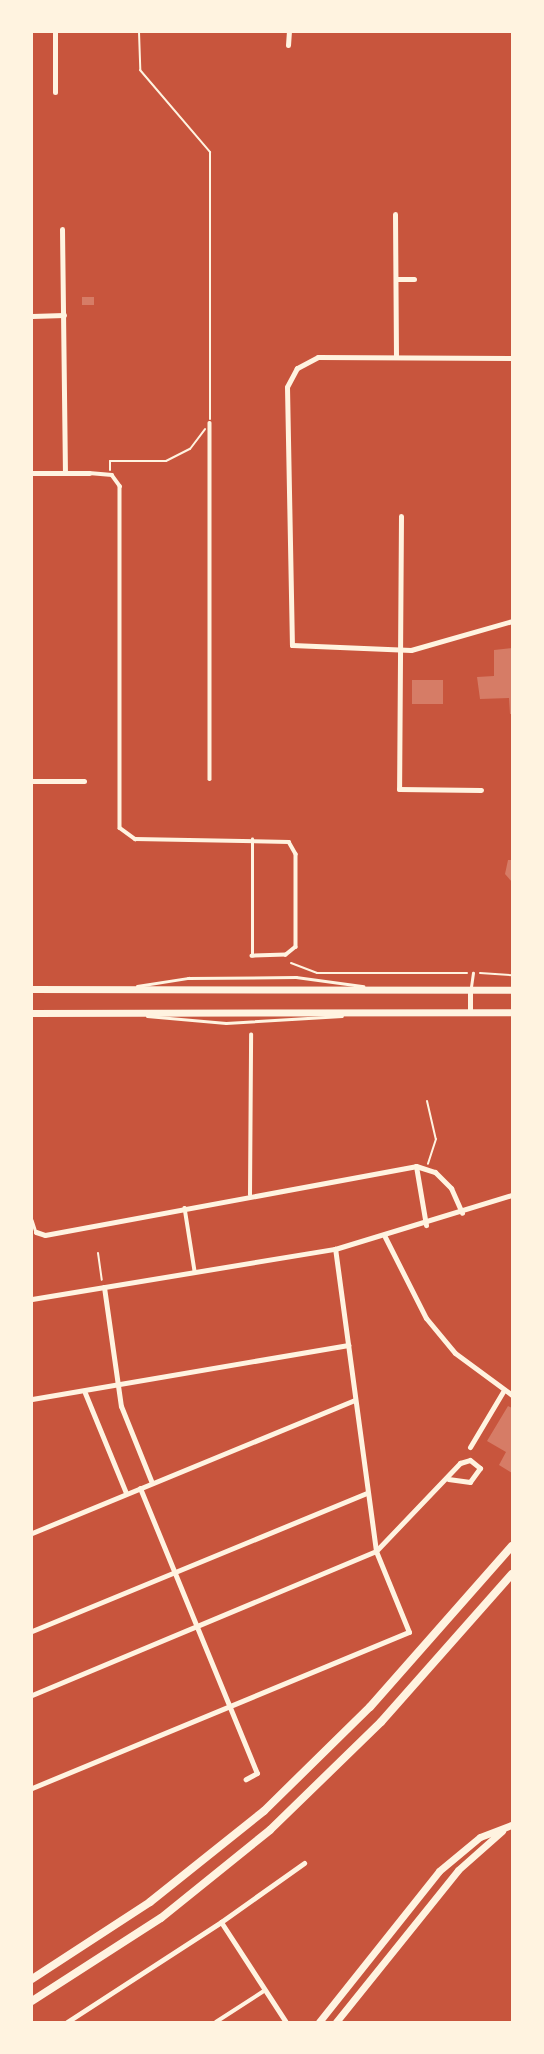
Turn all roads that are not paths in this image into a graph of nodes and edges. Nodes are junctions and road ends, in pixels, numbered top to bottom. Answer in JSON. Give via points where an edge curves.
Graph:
{"nodes":[{"id":1,"x":55,"y":32,"type":"edge"},
{"id":2,"x":289,"y":32,"type":"edge"},
{"id":3,"x":288,"y":45,"type":"dead end"},
{"id":4,"x":55,"y":92,"type":"dead end"},
{"id":5,"x":395,"y":214,"type":"dead end"},
{"id":6,"x":62,"y":229,"type":"dead end"},
{"id":7,"x":397,"y":279,"type":"junction"},
{"id":8,"x":414,"y":279,"type":"dead end"},
{"id":9,"x":32,"y":316,"type":"edge"},
{"id":10,"x":64,"y":316,"type":"junction"},
{"id":11,"x":396,"y":357,"type":"junction"},
{"id":12,"x":513,"y":358,"type":"edge"},
{"id":13,"x":210,"y":423,"type":"road end"},
{"id":14,"x":89,"y":472,"type":"joint"},
{"id":15,"x":32,"y":473,"type":"edge"},
{"id":16,"x":65,"y":473,"type":"junction"},
{"id":17,"x":401,"y":516,"type":"dead end"},
{"id":18,"x":513,"y":621,"type":"edge"},
{"id":19,"x":400,"y":650,"type":"junction"},
{"id":20,"x":210,"y":779,"type":"dead end"},
{"id":21,"x":32,"y":781,"type":"edge"},
{"id":22,"x":84,"y":781,"type":"dead end"},
{"id":23,"x":481,"y":790,"type":"dead end"},
{"id":24,"x":252,"y":839,"type":"junction"},
{"id":25,"x":252,"y":956,"type":"joint"},
{"id":26,"x":473,"y":973,"type":"dead end"},
{"id":27,"x":32,"y":989,"type":"edge"},
{"id":28,"x":127,"y":989,"type":"junction"},
{"id":29,"x":513,"y":990,"type":"edge"},
{"id":30,"x":387,"y":991,"type":"junction"},
{"id":31,"x":470,"y":991,"type":"junction"},
{"id":32,"x":119,"y":1012,"type":"junction"},
{"id":33,"x":366,"y":1012,"type":"junction"},
{"id":34,"x":470,"y":1012,"type":"junction"},
{"id":35,"x":513,"y":1012,"type":"edge"},
{"id":36,"x":32,"y":1013,"type":"edge"},
{"id":37,"x":251,"y":1035,"type":"dead end"},
{"id":38,"x":416,"y":1166,"type":"junction"},
{"id":39,"x":250,"y":1195,"type":"junction"},
{"id":40,"x":513,"y":1195,"type":"edge"},
{"id":41,"x":185,"y":1208,"type":"junction"},
{"id":42,"x":462,"y":1213,"type":"junction"},
{"id":43,"x":32,"y":1220,"type":"edge"},
{"id":44,"x":426,"y":1225,"type":"junction"},
{"id":45,"x":36,"y":1232,"type":"joint"},
{"id":46,"x":384,"y":1237,"type":"junction"},
{"id":47,"x":335,"y":1249,"type":"junction"},
{"id":48,"x":195,"y":1271,"type":"junction"},
{"id":49,"x":104,"y":1287,"type":"junction"},
{"id":50,"x":32,"y":1299,"type":"edge"},
{"id":51,"x":348,"y":1345,"type":"junction"},
{"id":52,"x":118,"y":1380,"type":"junction"},
{"id":53,"x":504,"y":1390,"type":"junction"},
{"id":54,"x":86,"y":1393,"type":"junction"},
{"id":55,"x":513,"y":1395,"type":"edge"},
{"id":56,"x":32,"y":1399,"type":"edge"},
{"id":57,"x":355,"y":1400,"type":"junction"},
{"id":58,"x":470,"y":1447,"type":"dead end"},
{"id":59,"x":448,"y":1479,"type":"junction"},
{"id":60,"x":152,"y":1483,"type":"junction"},
{"id":61,"x":140,"y":1488,"type":"junction"},
{"id":62,"x":126,"y":1493,"type":"junction"},
{"id":63,"x":367,"y":1493,"type":"junction"},
{"id":64,"x":32,"y":1533,"type":"edge"},
{"id":65,"x":513,"y":1546,"type":"edge"},
{"id":66,"x":376,"y":1551,"type":"junction"},
{"id":67,"x":173,"y":1572,"type":"junction"},
{"id":68,"x":513,"y":1574,"type":"edge"},
{"id":69,"x":197,"y":1627,"type":"junction"},
{"id":70,"x":32,"y":1631,"type":"edge"},
{"id":71,"x":32,"y":1695,"type":"edge"},
{"id":72,"x":229,"y":1706,"type":"junction"},
{"id":73,"x":246,"y":1779,"type":"dead end"},
{"id":74,"x":32,"y":1788,"type":"edge"},
{"id":75,"x":509,"y":1827,"type":"edge"},
{"id":76,"x":304,"y":1863,"type":"dead end"},
{"id":77,"x":220,"y":1922,"type":"junction"},
{"id":78,"x":32,"y":1979,"type":"edge"},
{"id":79,"x":266,"y":1989,"type":"junction"},
{"id":80,"x":32,"y":2000,"type":"edge"},
{"id":81,"x":67,"y":2022,"type":"edge"},
{"id":82,"x":216,"y":2022,"type":"edge"},
{"id":83,"x":286,"y":2022,"type":"edge"},
{"id":84,"x":319,"y":2022,"type":"edge"},
{"id":85,"x":336,"y":2022,"type":"edge"}],
"edges":[{"from":1,"to":4,"type":"street"},
{"from":2,"to":3,"type":"street"},
{"from":5,"to":7,"type":"street"},
{"from":6,"to":10,"type":"street"},
{"from":7,"to":8,"type":"street"},
{"from":7,"to":11,"type":"street"},
{"from":9,"to":10,"type":"street"},
{"from":10,"to":16,"type":"street"},
{"from":11,"to":12,"type":"street"},
{"from":11,"to":19,"type":"street","via":[[330,357],[304,363],[287,387],[288,639],[307,649]]},
{"from":13,"to":20,"type":"street"},
{"from":14,"to":16,"type":"street"},
{"from":14,"to":24,"type":"street","via":[[109,474],[120,486],[120,828],[135,839]]},
{"from":15,"to":16,"type":"street"},
{"from":17,"to":19,"type":"street"},
{"from":18,"to":19,"type":"street","via":[[443,645]]},
{"from":19,"to":23,"type":"street","via":[[399,789]]},
{"from":21,"to":22,"type":"street"},
{"from":24,"to":25,"type":"lane"},
{"from":24,"to":25,"type":"street","via":[[286,840],[296,853],[296,947],[286,955]]},
{"from":26,"to":31,"type":"lane"},
{"from":27,"to":28,"type":"main road"},
{"from":28,"to":30,"type":"main road"},
{"from":28,"to":30,"type":"lane","via":[[188,978],[296,977]]},
{"from":29,"to":31,"type":"main road"},
{"from":30,"to":31,"type":"main road"},
{"from":31,"to":34,"type":"street"},
{"from":32,"to":33,"type":"main road"},
{"from":32,"to":33,"type":"lane","via":[[198,1023],[302,1022]]},
{"from":32,"to":36,"type":"main road"},
{"from":33,"to":34,"type":"main road"},
{"from":34,"to":35,"type":"main road"},
{"from":37,"to":39,"type":"street"},
{"from":38,"to":39,"type":"street"},
{"from":38,"to":42,"type":"street","via":[[427,1168],[451,1188]]},
{"from":38,"to":44,"type":"street"},
{"from":39,"to":41,"type":"street"},
{"from":40,"to":42,"type":"street"},
{"from":41,"to":45,"type":"street","via":[[45,1235]]},
{"from":41,"to":48,"type":"street"},
{"from":42,"to":44,"type":"street"},
{"from":43,"to":45,"type":"lane"},
{"from":44,"to":46,"type":"street"},
{"from":46,"to":47,"type":"street"},
{"from":46,"to":53,"type":"street","via":[[426,1318],[455,1353]]},
{"from":47,"to":48,"type":"street"},
{"from":47,"to":51,"type":"street"},
{"from":48,"to":49,"type":"street"},
{"from":49,"to":50,"type":"street"},
{"from":49,"to":52,"type":"street"},
{"from":51,"to":52,"type":"street"},
{"from":51,"to":57,"type":"street"},
{"from":52,"to":54,"type":"street"},
{"from":52,"to":60,"type":"street","via":[[121,1406]]},
{"from":53,"to":55,"type":"street"},
{"from":53,"to":58,"type":"street"},
{"from":54,"to":56,"type":"street"},
{"from":54,"to":62,"type":"street"},
{"from":57,"to":60,"type":"street"},
{"from":57,"to":63,"type":"street"},
{"from":59,"to":59,"type":"street","via":[[463,1461],[480,1468],[470,1482]]},
{"from":59,"to":66,"type":"street"},
{"from":60,"to":61,"type":"street"},
{"from":61,"to":62,"type":"street"},
{"from":61,"to":67,"type":"street"},
{"from":62,"to":64,"type":"street"},
{"from":63,"to":66,"type":"street"},
{"from":63,"to":67,"type":"street"},
{"from":65,"to":78,"type":"highway","via":[[370,1707],[264,1811],[150,1902]]},
{"from":66,"to":69,"type":"street"},
{"from":66,"to":72,"type":"street","via":[[409,1632]]},
{"from":67,"to":69,"type":"street"},
{"from":67,"to":70,"type":"street"},
{"from":68,"to":80,"type":"highway","via":[[381,1722],[270,1830],[161,1918]]},
{"from":69,"to":71,"type":"street"},
{"from":69,"to":72,"type":"street"},
{"from":72,"to":73,"type":"street","via":[[257,1773]]},
{"from":72,"to":74,"type":"street"},
{"from":75,"to":84,"type":"main road","via":[[474,1841],[439,1871]]},
{"from":75,"to":85,"type":"main road","via":[[457,1870]]},
{"from":76,"to":77,"type":"street"},
{"from":77,"to":79,"type":"street"},
{"from":77,"to":81,"type":"street"},
{"from":79,"to":82,"type":"street"},
{"from":79,"to":83,"type":"street"}]}
